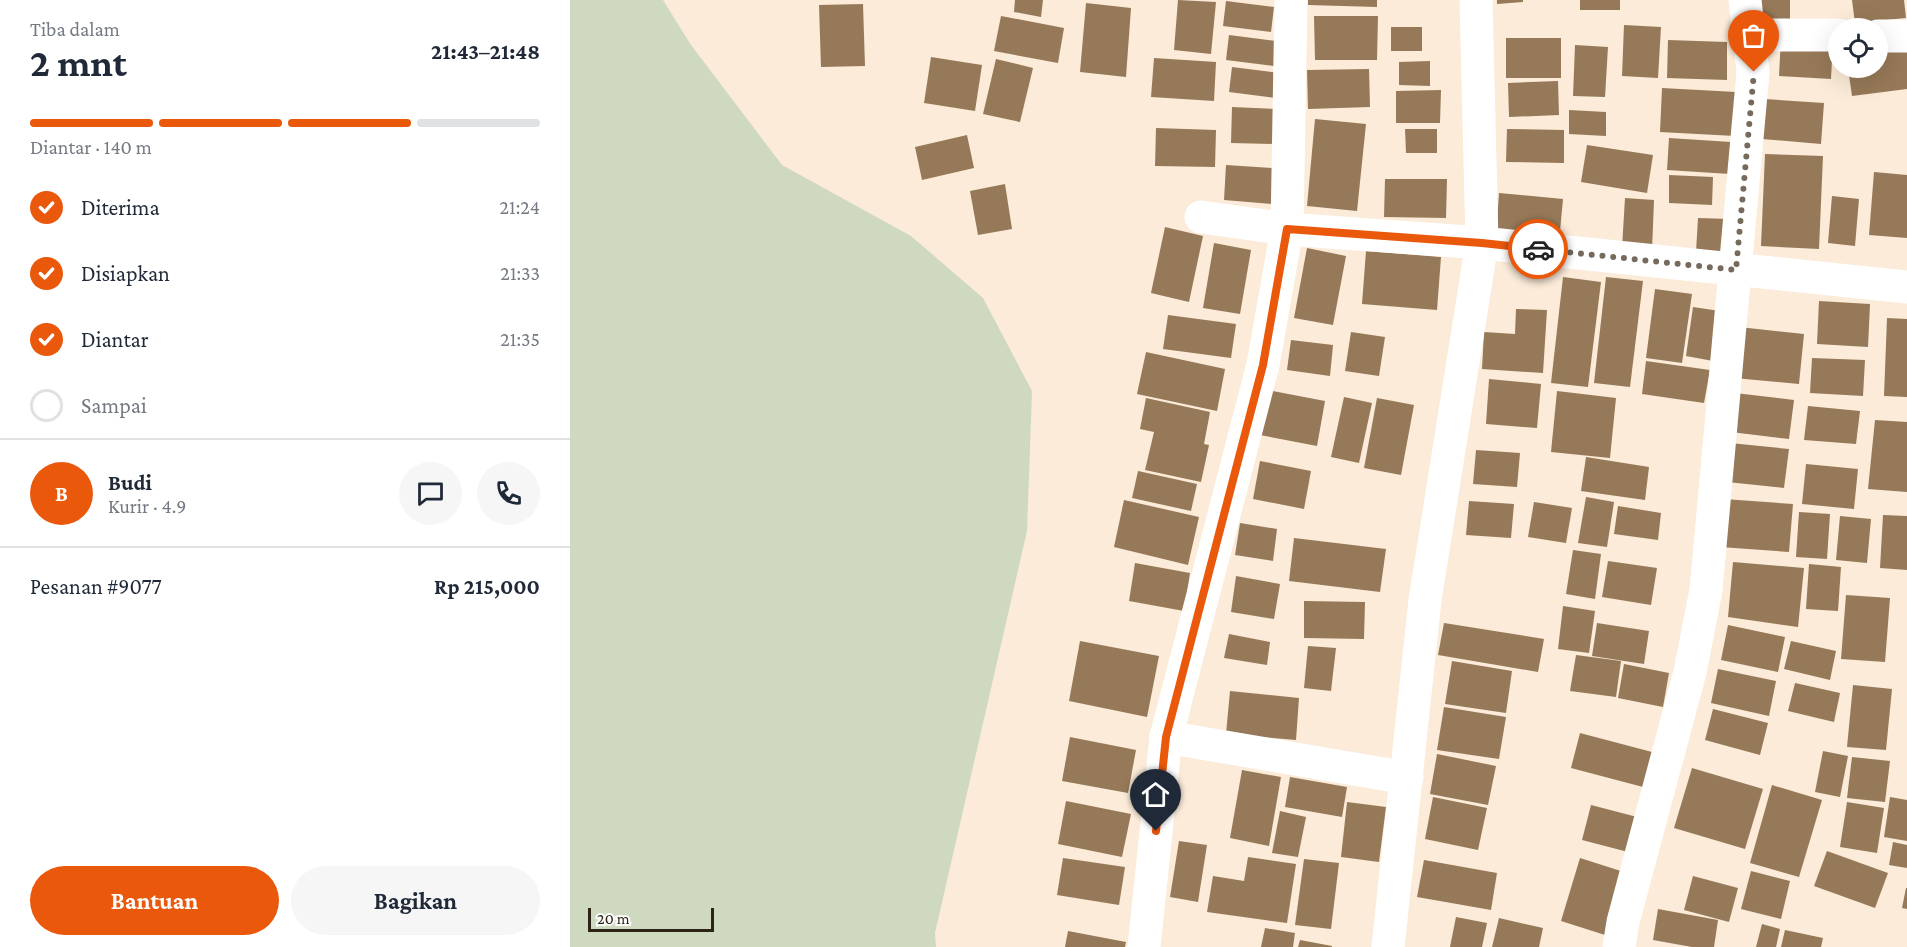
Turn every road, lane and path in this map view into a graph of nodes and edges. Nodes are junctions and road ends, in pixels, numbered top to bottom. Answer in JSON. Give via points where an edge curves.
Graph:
{"nodes":[{"id":1,"x":1291,"y":0,"type":"edge"},
{"id":2,"x":1476,"y":0,"type":"edge"},
{"id":3,"x":1745,"y":0,"type":"edge"},
{"id":4,"x":1749,"y":35,"type":"junction"},
{"id":5,"x":1828,"y":36,"type":"edge"},
{"id":6,"x":1888,"y":36,"type":"edge"},
{"id":7,"x":1907,"y":36,"type":"edge"},
{"id":8,"x":1201,"y":217,"type":"dead end"},
{"id":9,"x":1287,"y":229,"type":"junction"},
{"id":10,"x":1482,"y":243,"type":"junction"},
{"id":11,"x":1736,"y":270,"type":"junction"},
{"id":12,"x":1907,"y":287,"type":"edge"},
{"id":13,"x":1166,"y":737,"type":"junction"},
{"id":14,"x":1407,"y":778,"type":"junction"},
{"id":15,"x":1144,"y":947,"type":"edge"},
{"id":16,"x":1388,"y":947,"type":"edge"},
{"id":17,"x":1619,"y":947,"type":"edge"}],
"edges":[{"from":1,"to":9,"type":"street"},
{"from":2,"to":10,"type":"street"},
{"from":3,"to":4,"type":"street"},
{"from":4,"to":5,"type":"street"},
{"from":4,"to":11,"type":"street","via":[[1754,72]]},
{"from":6,"to":7,"type":"street"},
{"from":8,"to":9,"type":"street"},
{"from":9,"to":10,"type":"street"},
{"from":9,"to":13,"type":"street","via":[[1263,365]]},
{"from":10,"to":11,"type":"street"},
{"from":10,"to":14,"type":"street","via":[[1425,600]]},
{"from":11,"to":12,"type":"street"},
{"from":11,"to":17,"type":"street","via":[[1706,590],[1690,672]]},
{"from":13,"to":14,"type":"street"},
{"from":13,"to":15,"type":"street"},
{"from":14,"to":16,"type":"street"}]}
